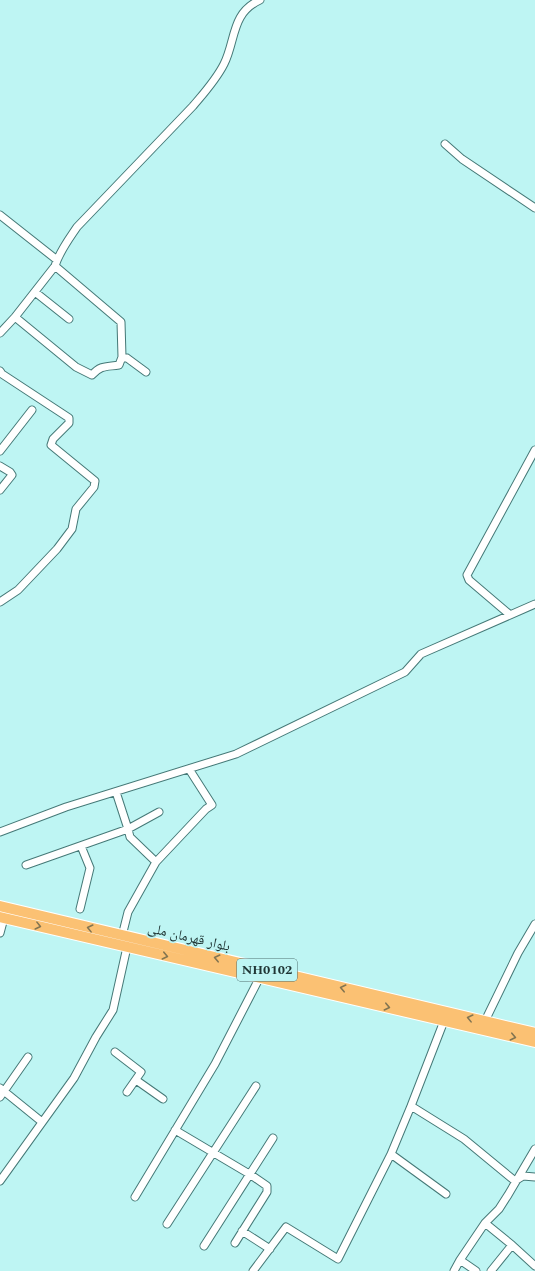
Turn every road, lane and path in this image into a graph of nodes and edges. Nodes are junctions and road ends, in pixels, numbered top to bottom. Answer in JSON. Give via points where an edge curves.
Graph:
{"nodes":[{"id":1,"x":260,"y":0,"type":"edge"},
{"id":2,"x":445,"y":144,"type":"dead end"},
{"id":3,"x":535,"y":208,"type":"edge"},
{"id":4,"x":0,"y":215,"type":"edge"},
{"id":5,"x":56,"y":263,"type":"junction"},
{"id":6,"x":35,"y":292,"type":"junction"},
{"id":7,"x":15,"y":317,"type":"junction"},
{"id":8,"x":69,"y":319,"type":"dead end"},
{"id":9,"x":0,"y":333,"type":"edge"},
{"id":10,"x":122,"y":357,"type":"junction"},
{"id":11,"x":0,"y":371,"type":"edge"},
{"id":12,"x":146,"y":372,"type":"dead end"},
{"id":13,"x":32,"y":410,"type":"dead end"},
{"id":14,"x":0,"y":450,"type":"edge"},
{"id":15,"x":535,"y":450,"type":"edge"},
{"id":16,"x":0,"y":466,"type":"edge"},
{"id":17,"x":0,"y":490,"type":"edge"},
{"id":18,"x":0,"y":602,"type":"edge"},
{"id":19,"x":535,"y":604,"type":"edge"},
{"id":20,"x":509,"y":614,"type":"junction"},
{"id":21,"x":189,"y":769,"type":"junction"},
{"id":22,"x":116,"y":792,"type":"junction"},
{"id":23,"x":159,"y":812,"type":"dead end"},
{"id":24,"x":128,"y":829,"type":"junction"},
{"id":25,"x":0,"y":832,"type":"edge"},
{"id":26,"x":81,"y":846,"type":"junction"},
{"id":27,"x":156,"y":862,"type":"junction"},
{"id":28,"x":26,"y":865,"type":"dead end"},
{"id":29,"x":0,"y":906,"type":"edge"},
{"id":30,"x":80,"y":909,"type":"dead end"},
{"id":31,"x":2,"y":918,"type":"edge"},
{"id":32,"x":535,"y":924,"type":"edge"},
{"id":33,"x":0,"y":933,"type":"edge"},
{"id":34,"x":126,"y":940,"type":"junction"},
{"id":35,"x":261,"y":973,"type":"junction"},
{"id":36,"x":444,"y":1021,"type":"junction"},
{"id":37,"x":485,"y":1022,"type":"junction"},
{"id":38,"x":535,"y":1033,"type":"edge"},
{"id":39,"x":535,"y":1042,"type":"edge"},
{"id":40,"x":115,"y":1052,"type":"dead end"},
{"id":41,"x":28,"y":1057,"type":"dead end"},
{"id":42,"x":136,"y":1080,"type":"junction"},
{"id":43,"x":256,"y":1086,"type":"dead end"},
{"id":44,"x":1,"y":1092,"type":"edge"},
{"id":45,"x":127,"y":1092,"type":"dead end"},
{"id":46,"x":163,"y":1100,"type":"dead end"},
{"id":47,"x":411,"y":1106,"type":"junction"},
{"id":48,"x":42,"y":1122,"type":"junction"},
{"id":49,"x":175,"y":1130,"type":"junction"},
{"id":50,"x":273,"y":1138,"type":"dead end"},
{"id":51,"x":535,"y":1149,"type":"edge"},
{"id":52,"x":213,"y":1152,"type":"junction"},
{"id":53,"x":391,"y":1154,"type":"junction"},
{"id":54,"x":250,"y":1175,"type":"junction"},
{"id":55,"x":535,"y":1177,"type":"edge"},
{"id":56,"x":0,"y":1181,"type":"edge"},
{"id":57,"x":515,"y":1181,"type":"junction"},
{"id":58,"x":446,"y":1194,"type":"dead end"},
{"id":59,"x":135,"y":1197,"type":"dead end"},
{"id":60,"x":485,"y":1223,"type":"junction"},
{"id":61,"x":167,"y":1224,"type":"dead end"},
{"id":62,"x":242,"y":1231,"type":"junction"},
{"id":63,"x":235,"y":1243,"type":"dead end"},
{"id":64,"x":512,"y":1244,"type":"junction"},
{"id":65,"x":204,"y":1246,"type":"dead end"},
{"id":66,"x":270,"y":1249,"type":"junction"},
{"id":67,"x":460,"y":1260,"type":"junction"},
{"id":68,"x":535,"y":1266,"type":"edge"},
{"id":69,"x":253,"y":1271,"type":"edge"},
{"id":70,"x":454,"y":1271,"type":"edge"},
{"id":71,"x":476,"y":1271,"type":"edge"},
{"id":72,"x":491,"y":1271,"type":"edge"}],
"edges":[{"from":1,"to":5,"type":"street","via":[[252,3],[238,20],[230,52],[219,74],[193,106],[77,227]]},
{"from":2,"to":3,"type":"street","via":[[462,159]]},
{"from":4,"to":5,"type":"street"},
{"from":5,"to":6,"type":"street"},
{"from":5,"to":10,"type":"street","via":[[121,322]]},
{"from":6,"to":7,"type":"street"},
{"from":6,"to":8,"type":"street"},
{"from":7,"to":9,"type":"street"},
{"from":7,"to":10,"type":"street","via":[[76,367],[92,375],[98,368],[118,365]]},
{"from":10,"to":12,"type":"street"},
{"from":11,"to":18,"type":"street","via":[[69,418],[69,422],[53,439],[51,445],[95,481],[94,487],[76,509],[72,529],[65,539],[18,590]]},
{"from":13,"to":14,"type":"street"},
{"from":15,"to":20,"type":"street","via":[[467,575],[469,580]]},
{"from":16,"to":17,"type":"street","via":[[12,475]]},
{"from":19,"to":20,"type":"street"},
{"from":20,"to":21,"type":"street","via":[[421,654],[405,672],[236,754]]},
{"from":21,"to":22,"type":"street"},
{"from":21,"to":27,"type":"street","via":[[212,805]]},
{"from":22,"to":24,"type":"street"},
{"from":22,"to":25,"type":"street","via":[[66,807]]},
{"from":23,"to":24,"type":"street"},
{"from":24,"to":26,"type":"street"},
{"from":24,"to":27,"type":"street","via":[[130,837]]},
{"from":26,"to":28,"type":"street"},
{"from":26,"to":30,"type":"street","via":[[90,868]]},
{"from":27,"to":34,"type":"street","via":[[128,912]]},
{"from":34,"to":29,"type":"highway","name":"بلوار قهرمان ملی","number":"NH0102","one_way":true},
{"from":31,"to":33,"type":"street"},
{"from":31,"to":34,"type":"highway","name":"بلوار قهرمان ملی","number":"NH0102","one_way":true,"via":[[79,937]]},
{"from":32,"to":37,"type":"street"},
{"from":34,"to":35,"type":"highway","name":"بلوار قهرمان ملی","number":"NH0102"},
{"from":34,"to":48,"type":"street","via":[[113,1010],[74,1078]]},
{"from":35,"to":36,"type":"highway","name":"بلوار قهرمان ملی","number":"NH0102","one_way":true},
{"from":37,"to":35,"type":"highway","name":"بلوار قهرمان ملی","number":"NH0102","one_way":true},
{"from":35,"to":49,"type":"street","via":[[215,1064]]},
{"from":36,"to":39,"type":"highway","name":"بلوار قهرمان ملی","number":"NH0102","one_way":true},
{"from":36,"to":47,"type":"street"},
{"from":37,"to":38,"type":"highway","name":"بلوار قهرمان ملی","number":"NH0102"},
{"from":40,"to":42,"type":"street","via":[[140,1070]]},
{"from":41,"to":44,"type":"street"},
{"from":42,"to":45,"type":"street"},
{"from":42,"to":46,"type":"street"},
{"from":43,"to":52,"type":"street"},
{"from":44,"to":48,"type":"street"},
{"from":47,"to":53,"type":"street"},
{"from":47,"to":57,"type":"street","via":[[464,1139]]},
{"from":48,"to":56,"type":"street"},
{"from":49,"to":52,"type":"street"},
{"from":49,"to":59,"type":"street"},
{"from":50,"to":54,"type":"street"},
{"from":51,"to":57,"type":"street"},
{"from":52,"to":54,"type":"street"},
{"from":52,"to":61,"type":"street"},
{"from":53,"to":58,"type":"street"},
{"from":53,"to":66,"type":"street","via":[[338,1259],[286,1227]]},
{"from":54,"to":62,"type":"street","via":[[267,1186],[267,1192]]},
{"from":54,"to":65,"type":"street"},
{"from":55,"to":57,"type":"street","via":[[523,1176]]},
{"from":57,"to":60,"type":"street","via":[[498,1209]]},
{"from":60,"to":64,"type":"street"},
{"from":60,"to":67,"type":"street"},
{"from":62,"to":63,"type":"street"},
{"from":62,"to":66,"type":"street"},
{"from":64,"to":68,"type":"street"},
{"from":64,"to":72,"type":"street"},
{"from":66,"to":69,"type":"street"},
{"from":67,"to":70,"type":"street"},
{"from":67,"to":71,"type":"street"}]}
